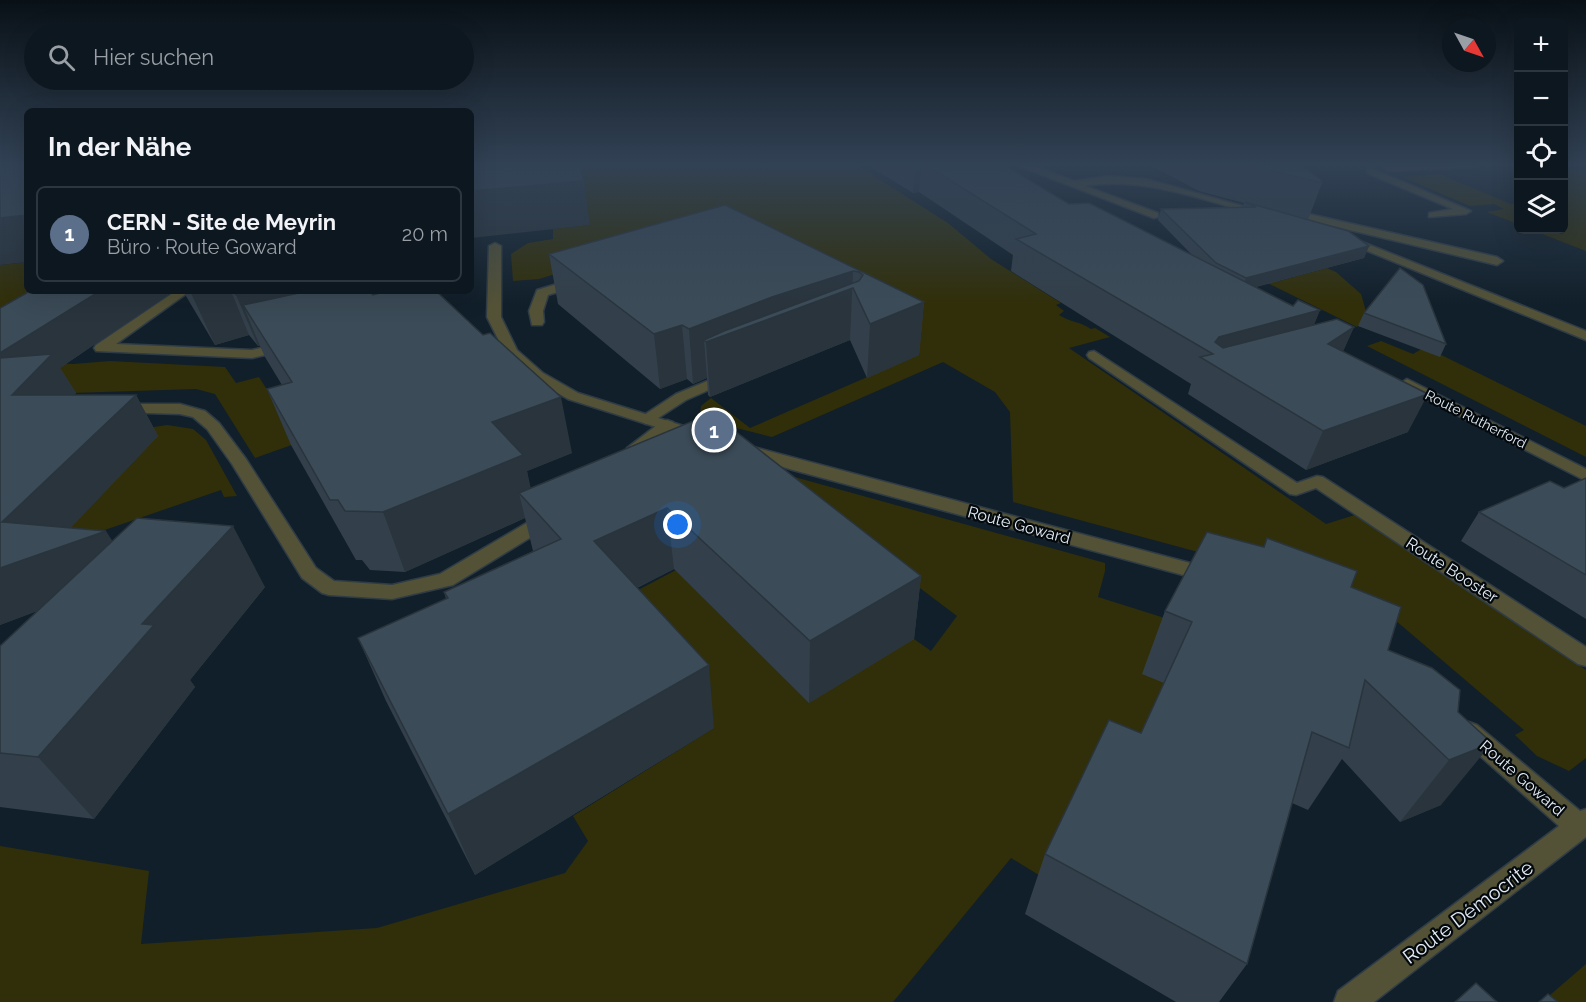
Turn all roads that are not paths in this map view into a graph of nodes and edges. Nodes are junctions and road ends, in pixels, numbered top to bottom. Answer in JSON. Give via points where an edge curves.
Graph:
{"nodes":[{"id":1,"x":1143,"y":211,"type":"edge"},
{"id":2,"x":1254,"y":211,"type":"edge"},
{"id":3,"x":1272,"y":211,"type":"edge"},
{"id":4,"x":1461,"y":211,"type":"edge"},
{"id":5,"x":1154,"y":215,"type":"dead end"},
{"id":6,"x":1433,"y":215,"type":"dead end"},
{"id":7,"x":495,"y":246,"type":"dead end"},
{"id":8,"x":1497,"y":261,"type":"dead end"},
{"id":9,"x":592,"y":278,"type":"edge"},
{"id":10,"x":180,"y":294,"type":"edge"},
{"id":11,"x":537,"y":322,"type":"dead end"},
{"id":12,"x":1586,"y":336,"type":"edge"},
{"id":13,"x":305,"y":341,"type":"edge"},
{"id":14,"x":1094,"y":355,"type":"dead end"},
{"id":15,"x":746,"y":369,"type":"edge"},
{"id":16,"x":1392,"y":377,"type":"edge"},
{"id":17,"x":110,"y":410,"type":"edge"},
{"id":18,"x":646,"y":419,"type":"junction"},
{"id":19,"x":667,"y":425,"type":"junction"},
{"id":20,"x":623,"y":460,"type":"edge"},
{"id":21,"x":1586,"y":476,"type":"edge"},
{"id":22,"x":562,"y":508,"type":"edge"},
{"id":23,"x":1223,"y":579,"type":"edge"},
{"id":24,"x":1586,"y":658,"type":"edge"},
{"id":25,"x":1454,"y":718,"type":"edge"},
{"id":26,"x":1582,"y":824,"type":"edge"},
{"id":27,"x":1349,"y":1002,"type":"edge"}],
"edges":[{"from":1,"to":5,"type":"street"},
{"from":2,"to":12,"type":"street","via":[[1367,246]]},
{"from":3,"to":8,"type":"street","via":[[1350,225]]},
{"from":4,"to":6,"type":"street"},
{"from":7,"to":18,"type":"street","name":"Route Goward","via":[[494,317],[511,352],[538,376],[573,396]]},
{"from":9,"to":11,"type":"street","via":[[542,293],[536,310]]},
{"from":10,"to":13,"type":"street","via":[[102,348],[252,354]]},
{"from":14,"to":24,"type":"street","name":"Route Booster","via":[[1296,490],[1317,481]]},
{"from":15,"to":18,"type":"street","via":[[681,397]]},
{"from":16,"to":21,"type":"street","name":"Route Rutherford"},
{"from":17,"to":22,"type":"street","via":[[180,409],[199,414],[213,426],[240,463],[309,573],[329,588],[392,592],[446,580],[494,554]]},
{"from":18,"to":19,"type":"street","name":"Route Goward"},
{"from":19,"to":20,"type":"street"},
{"from":19,"to":23,"type":"street","name":"Route Goward","via":[[799,466]]},
{"from":25,"to":26,"type":"street","name":"Route Goward"},
{"from":26,"to":27,"type":"street","name":"Route Démocrite"}]}
